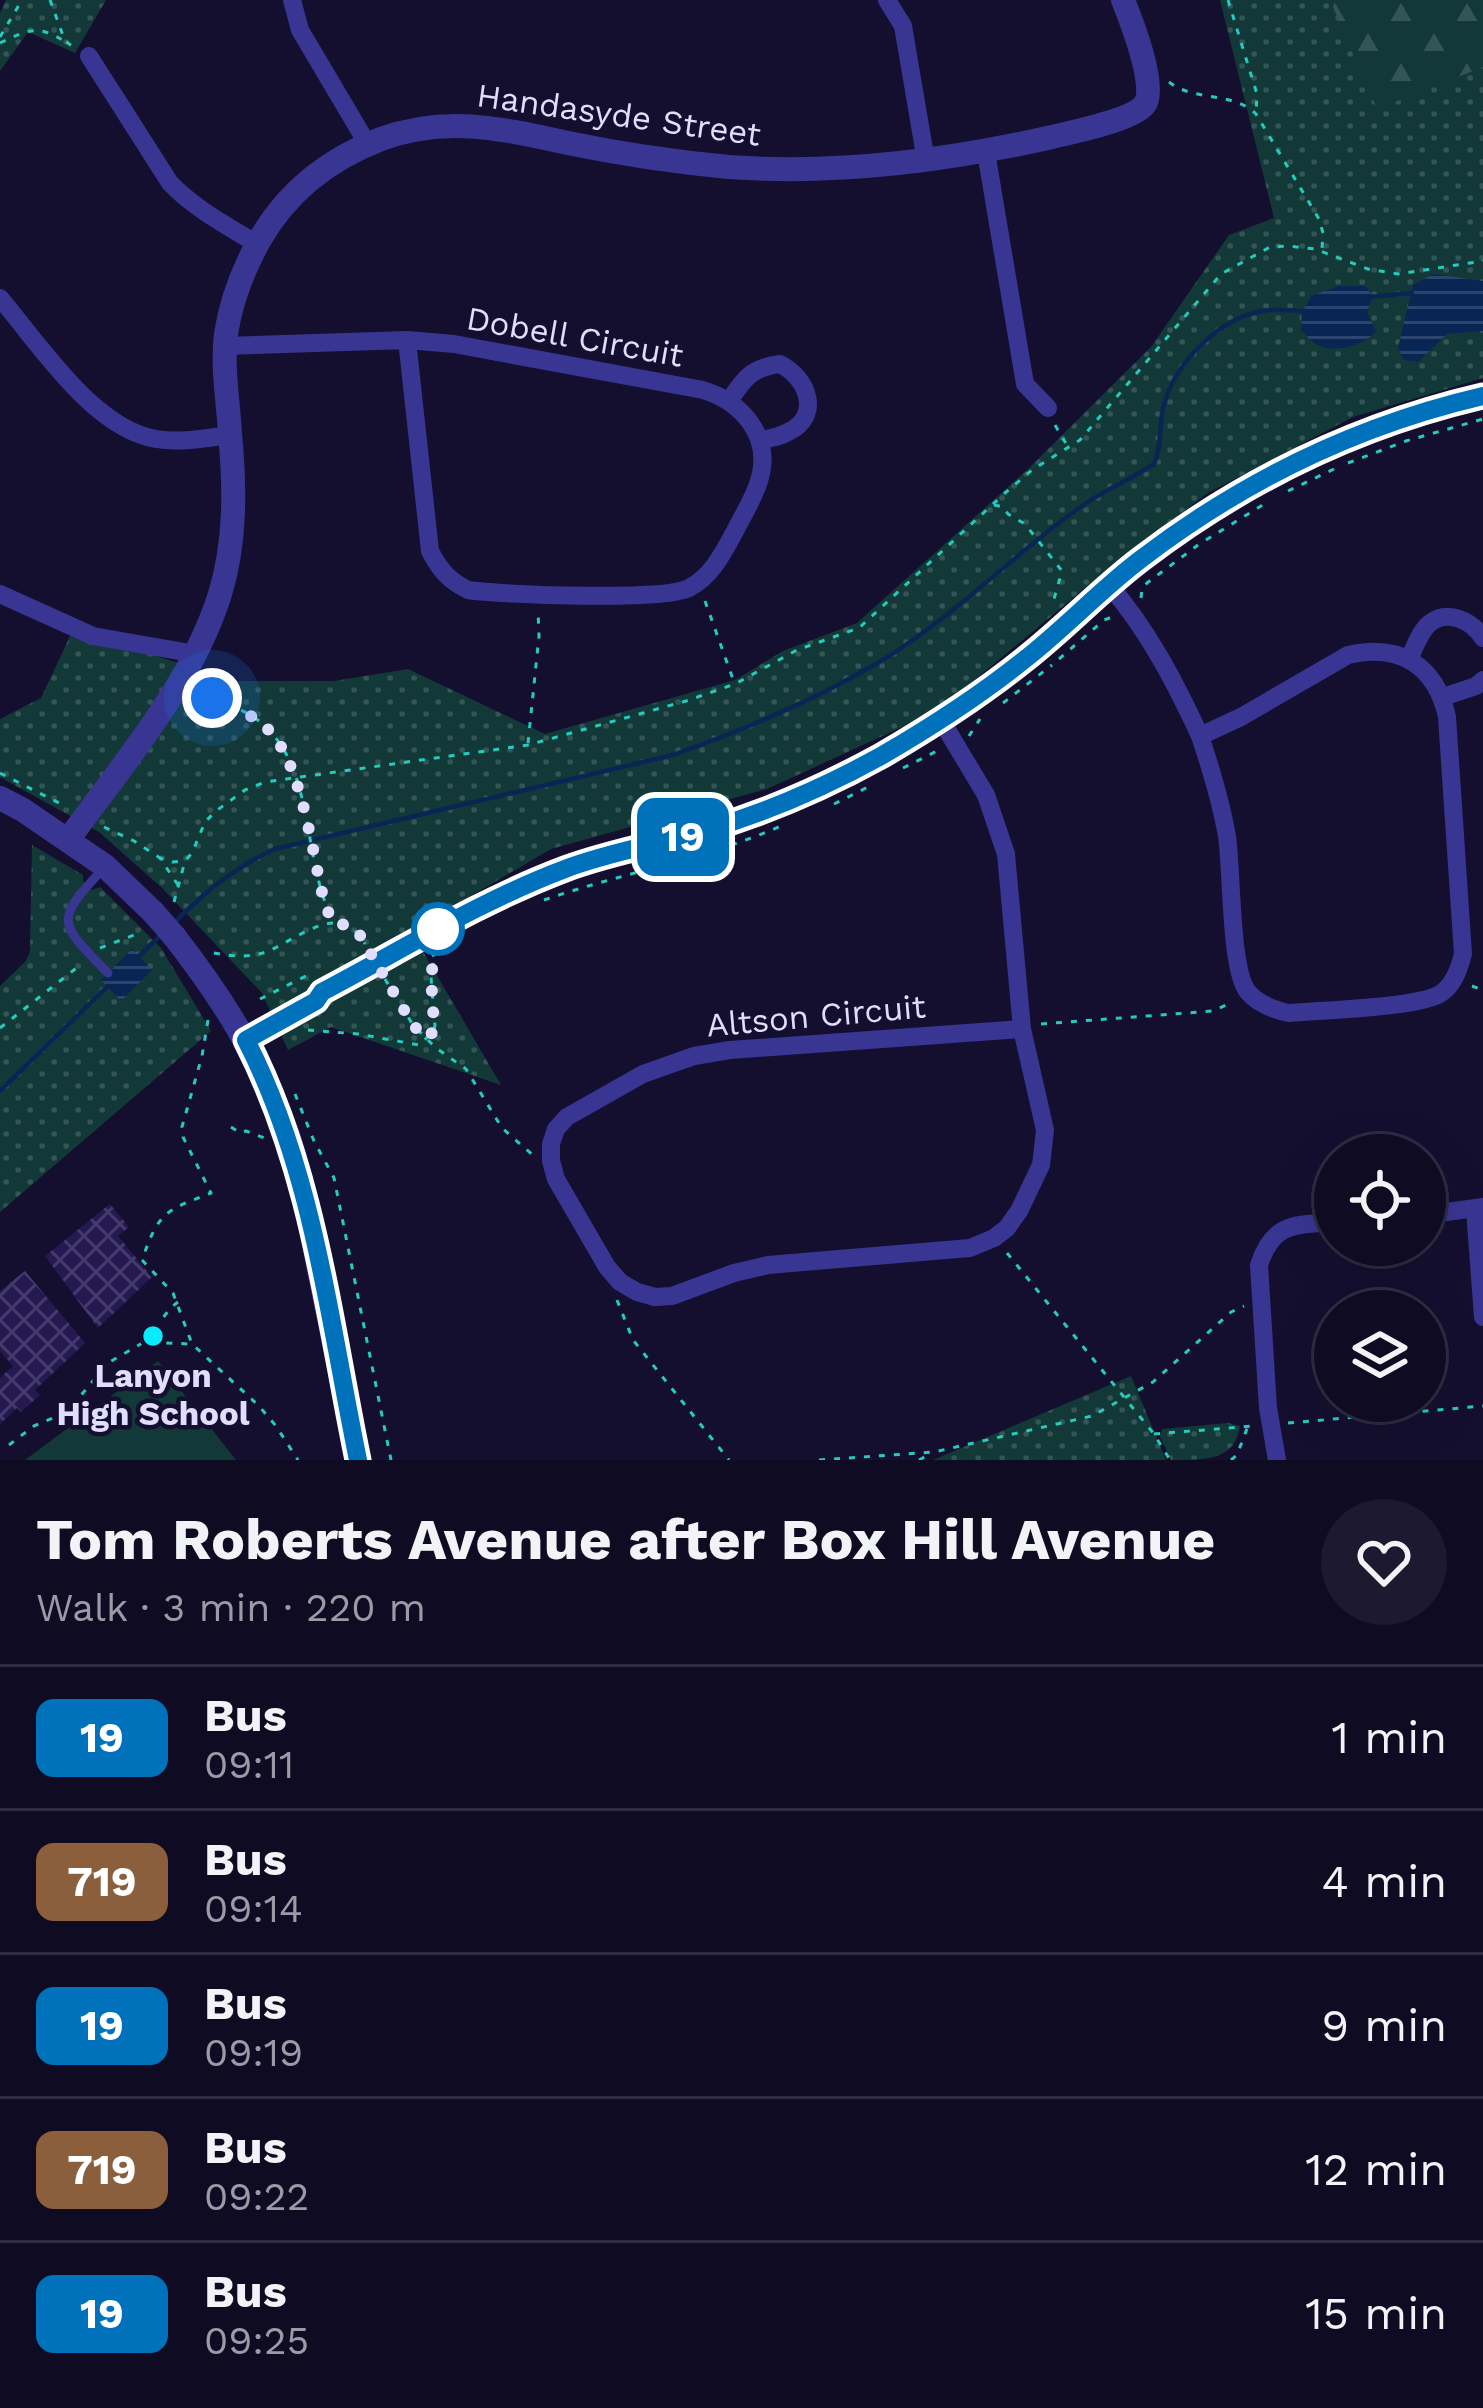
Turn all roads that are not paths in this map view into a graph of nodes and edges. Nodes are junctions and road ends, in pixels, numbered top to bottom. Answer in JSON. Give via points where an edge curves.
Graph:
{"nodes":[{"id":1,"x":292,"y":0,"type":"edge"},
{"id":2,"x":887,"y":0,"type":"edge"},
{"id":3,"x":1124,"y":0,"type":"edge"},
{"id":4,"x":89,"y":56,"type":"road end"},
{"id":5,"x":368,"y":145,"type":"junction"},
{"id":6,"x":986,"y":152,"type":"junction"},
{"id":7,"x":926,"y":161,"type":"junction"},
{"id":8,"x":257,"y":244,"type":"junction"},
{"id":9,"x":0,"y":298,"type":"edge"},
{"id":10,"x":407,"y":340,"type":"junction"},
{"id":11,"x":225,"y":346,"type":"junction"},
{"id":12,"x":1483,"y":396,"type":"edge"},
{"id":13,"x":730,"y":400,"type":"junction"},
{"id":14,"x":1048,"y":408,"type":"road end"},
{"id":15,"x":231,"y":435,"type":"junction"},
{"id":16,"x":760,"y":441,"type":"junction"},
{"id":17,"x":1109,"y":585,"type":"junction"},
{"id":18,"x":0,"y":594,"type":"edge"},
{"id":19,"x":1483,"y":638,"type":"edge"},
{"id":20,"x":196,"y":654,"type":"junction"},
{"id":21,"x":1409,"y":659,"type":"junction"},
{"id":22,"x":1483,"y":680,"type":"edge"},
{"id":23,"x":1443,"y":697,"type":"junction"},
{"id":24,"x":941,"y":720,"type":"junction"},
{"id":25,"x":1200,"y":736,"type":"junction"},
{"id":26,"x":0,"y":798,"type":"edge"},
{"id":27,"x":68,"y":840,"type":"junction"},
{"id":28,"x":105,"y":866,"type":"junction"},
{"id":29,"x":108,"y":973,"type":"dead end"},
{"id":30,"x":1022,"y":1029,"type":"junction"},
{"id":31,"x":242,"y":1034,"type":"junction"},
{"id":32,"x":1479,"y":1209,"type":"edge"},
{"id":33,"x":1446,"y":1213,"type":"edge"},
{"id":34,"x":1314,"y":1224,"type":"edge"},
{"id":35,"x":1483,"y":1317,"type":"edge"},
{"id":36,"x":358,"y":1460,"type":"edge"},
{"id":37,"x":1277,"y":1460,"type":"edge"}],
"edges":[{"from":1,"to":5,"type":"street","via":[[300,30]]},
{"from":2,"to":7,"type":"street","via":[[903,26]]},
{"from":3,"to":6,"type":"street","name":"Handasyde Street","via":[[1147,78],[1141,109]]},
{"from":4,"to":8,"type":"street","via":[[170,182]]},
{"from":5,"to":7,"type":"street","name":"Handasyde Street","via":[[465,124],[729,167]]},
{"from":5,"to":8,"type":"street","name":"Handasyde Street","via":[[289,197]]},
{"from":6,"to":7,"type":"street","name":"Handasyde Street"},
{"from":6,"to":14,"type":"street","via":[[1024,383]]},
{"from":8,"to":11,"type":"street","name":"Handasyde Street","via":[[235,292]]},
{"from":9,"to":15,"type":"street","via":[[85,398],[117,423],[178,441]]},
{"from":10,"to":11,"type":"street","name":"Dobell Circuit"},
{"from":10,"to":13,"type":"street","name":"Dobell Circuit"},
{"from":10,"to":16,"type":"street","via":[[430,551],[441,572],[468,590],[680,592],[722,556],[758,484]]},
{"from":11,"to":15,"type":"street","name":"Handasyde Street"},
{"from":12,"to":17,"type":"street","via":[[1304,458],[1202,515]]},
{"from":13,"to":16,"type":"street"},
{"from":13,"to":16,"type":"street","via":[[760,368],[780,364],[802,379],[808,398],[799,423]]},
{"from":15,"to":20,"type":"street","name":"Handasyde Street","via":[[230,548]]},
{"from":17,"to":24,"type":"street"},
{"from":17,"to":25,"type":"street","via":[[1142,628]]},
{"from":18,"to":20,"type":"street","via":[[93,636]]},
{"from":19,"to":21,"type":"street","via":[[1467,622],[1443,617],[1425,628]]},
{"from":20,"to":27,"type":"street","name":"Handasyde Street"},
{"from":21,"to":23,"type":"street"},
{"from":21,"to":25,"type":"street","via":[[1348,656]]},
{"from":22,"to":23,"type":"street"},
{"from":23,"to":25,"type":"street","via":[[1463,954],[1455,978],[1423,1001],[1289,1013],[1246,991],[1227,836]]},
{"from":24,"to":30,"type":"street","via":[[986,795],[1006,854]]},
{"from":24,"to":31,"type":"street","bridge":true,"via":[[809,792],[521,886]]},
{"from":26,"to":27,"type":"street"},
{"from":27,"to":28,"type":"street"},
{"from":28,"to":29,"type":"lane","via":[[75,898],[67,925]]},
{"from":28,"to":31,"type":"street","bridge":true,"via":[[174,936]]},
{"from":30,"to":30,"type":"street","name":"Altson Circuit","via":[[1044,1154],[1006,1228],[970,1248],[768,1265],[655,1297],[607,1267],[550,1161],[567,1117],[694,1056]]},
{"from":31,"to":36,"type":"street","via":[[294,1154]]},
{"from":32,"to":33,"type":"street"},
{"from":32,"to":35,"type":"street"},
{"from":34,"to":37,"type":"street","via":[[1270,1239],[1259,1265]]}]}
